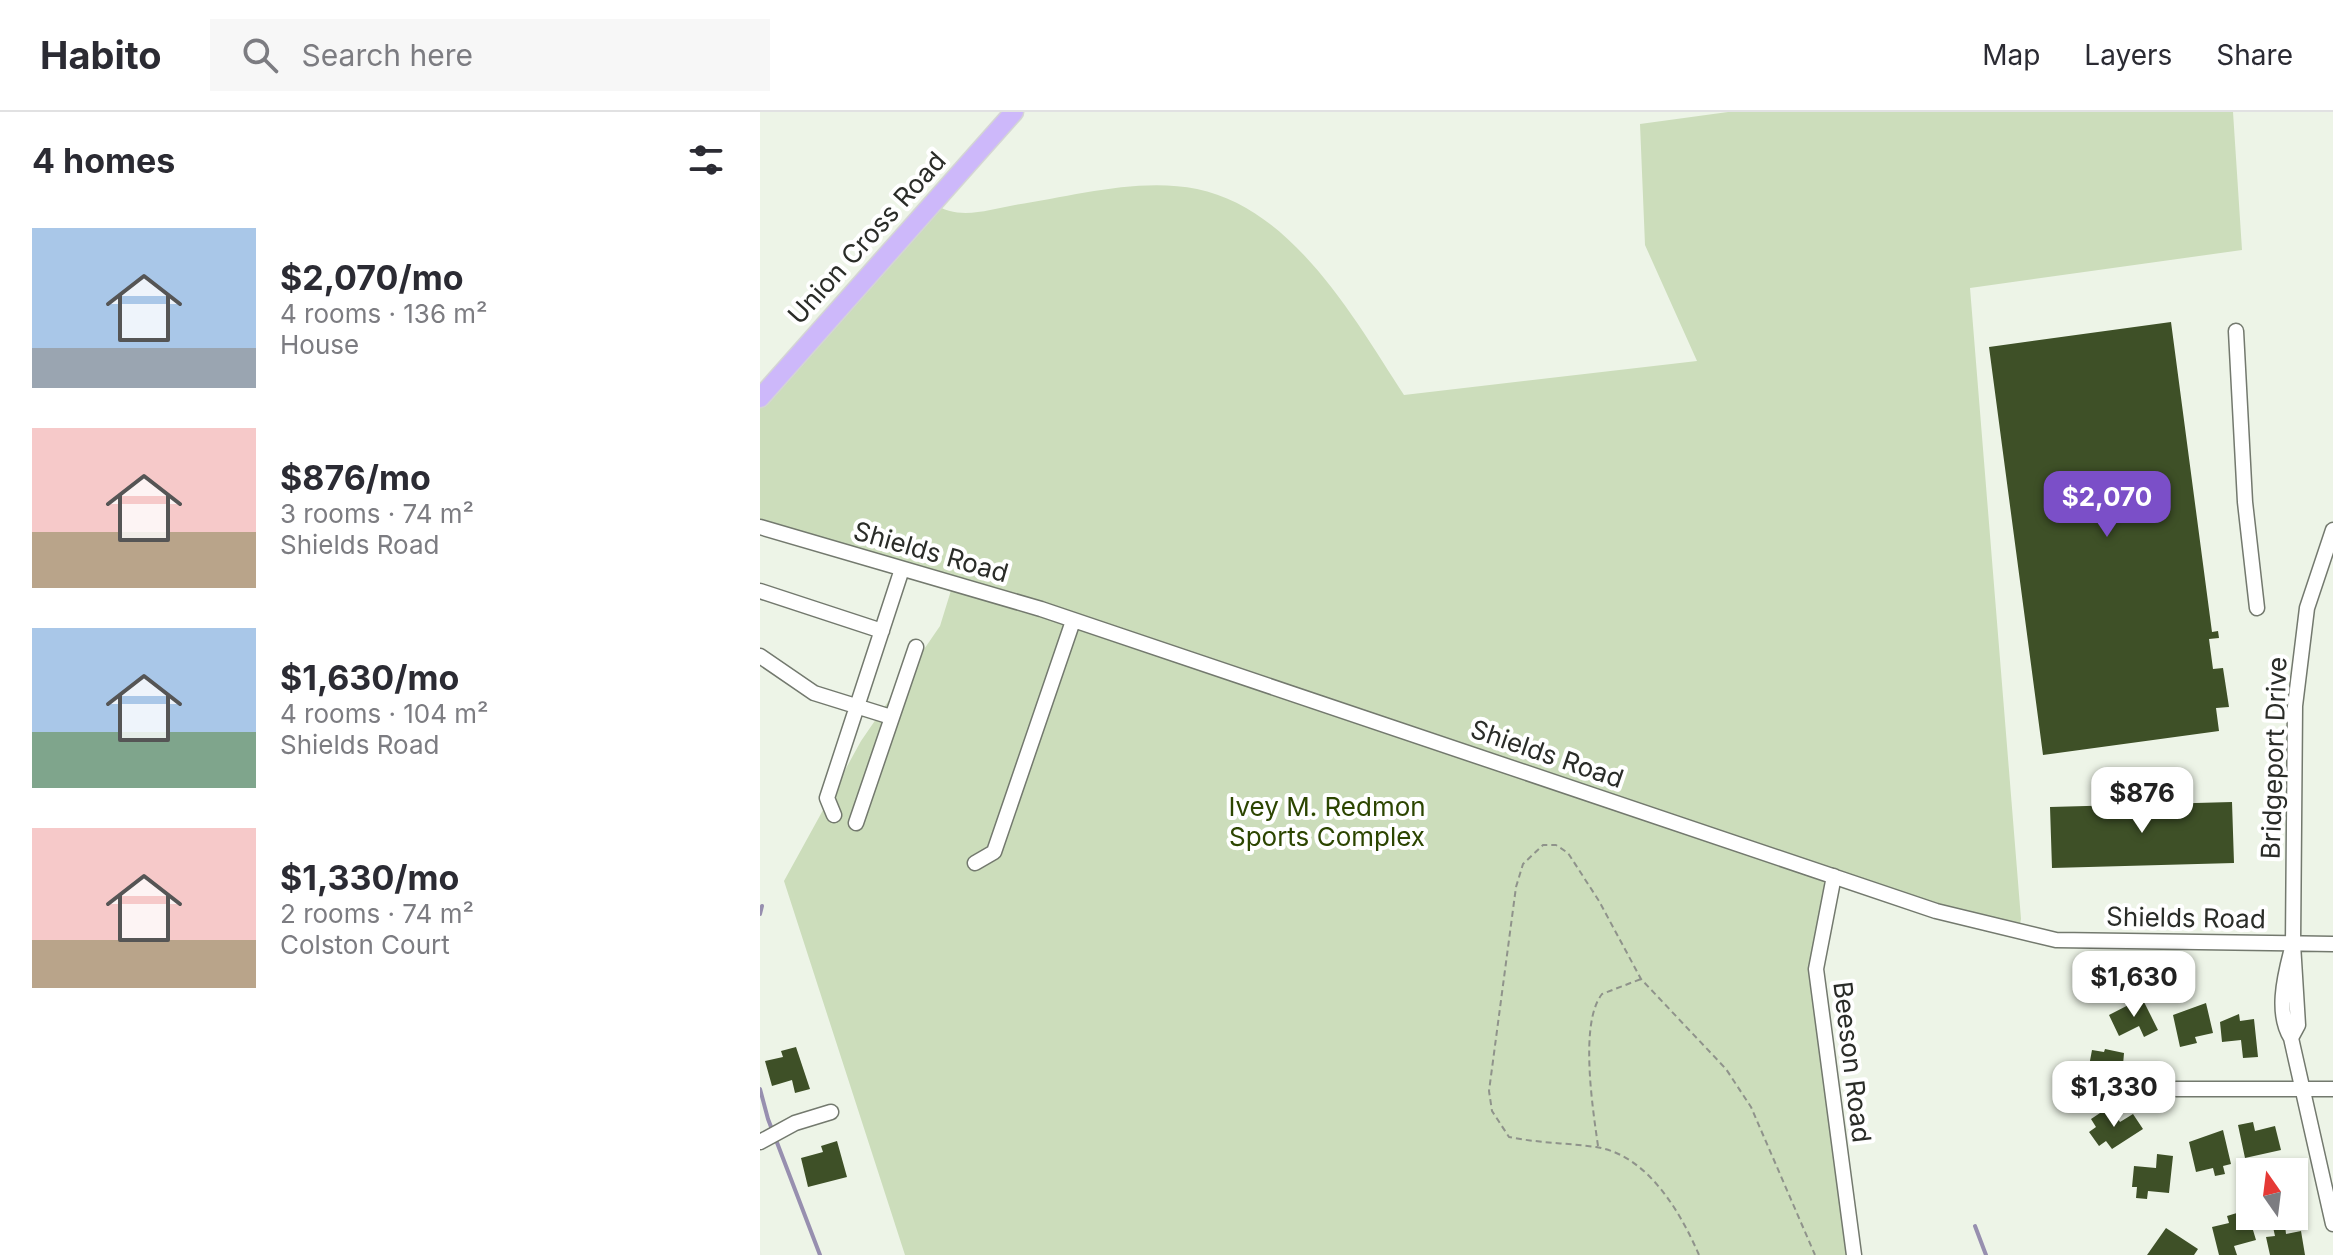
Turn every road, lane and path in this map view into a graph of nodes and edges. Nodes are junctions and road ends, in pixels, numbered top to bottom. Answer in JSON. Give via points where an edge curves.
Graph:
{"nodes":[{"id":1,"x":1014,"y":112,"type":"edge"},
{"id":2,"x":2236,"y":331,"type":"dead end"},
{"id":3,"x":760,"y":398,"type":"edge"},
{"id":4,"x":760,"y":527,"type":"edge"},
{"id":5,"x":2333,"y":530,"type":"edge"},
{"id":6,"x":902,"y":569,"type":"junction"},
{"id":7,"x":760,"y":591,"type":"edge"},
{"id":8,"x":2257,"y":608,"type":"dead end"},
{"id":9,"x":1073,"y":621,"type":"junction"},
{"id":10,"x":882,"y":631,"type":"junction"},
{"id":11,"x":916,"y":647,"type":"dead end"},
{"id":12,"x":760,"y":656,"type":"edge"},
{"id":13,"x":857,"y":706,"type":"junction"},
{"id":14,"x":891,"y":717,"type":"junction"},
{"id":15,"x":834,"y":815,"type":"dead end"},
{"id":16,"x":856,"y":823,"type":"dead end"},
{"id":17,"x":975,"y":863,"type":"dead end"},
{"id":18,"x":1834,"y":876,"type":"junction"},
{"id":19,"x":2293,"y":944,"type":"junction"},
{"id":20,"x":2333,"y":944,"type":"edge"},
{"id":21,"x":1641,"y":979,"type":"junction"},
{"id":22,"x":2176,"y":1089,"type":"dead end"},
{"id":23,"x":2301,"y":1089,"type":"junction"},
{"id":24,"x":2333,"y":1089,"type":"edge"},
{"id":25,"x":831,"y":1112,"type":"dead end"},
{"id":26,"x":760,"y":1142,"type":"edge"},
{"id":27,"x":1598,"y":1147,"type":"junction"},
{"id":28,"x":2333,"y":1224,"type":"edge"},
{"id":29,"x":1699,"y":1255,"type":"edge"},
{"id":30,"x":1815,"y":1255,"type":"edge"},
{"id":31,"x":1854,"y":1255,"type":"edge"}],
"edges":[{"from":1,"to":3,"type":"main road","name":"Union Cross Road"},
{"from":2,"to":8,"type":"street"},
{"from":4,"to":6,"type":"street","name":"Shields Road"},
{"from":5,"to":19,"type":"street","name":"Bridgeport Drive","via":[[2307,608],[2295,706]]},
{"from":6,"to":9,"type":"street","name":"Shields Road"},
{"from":6,"to":10,"type":"street"},
{"from":7,"to":10,"type":"street"},
{"from":9,"to":17,"type":"street","via":[[994,852]]},
{"from":9,"to":18,"type":"street","name":"Shields Road"},
{"from":10,"to":13,"type":"street"},
{"from":11,"to":14,"type":"street"},
{"from":12,"to":13,"type":"street","via":[[814,693]]},
{"from":13,"to":14,"type":"street"},
{"from":13,"to":15,"type":"street","via":[[827,798]]},
{"from":14,"to":16,"type":"street"},
{"from":18,"to":19,"type":"street","name":"Shields Road","via":[[2035,937]]},
{"from":18,"to":31,"type":"street","name":"Beeson Road","via":[[1816,969]]},
{"from":19,"to":20,"type":"street","name":"Shields Road"},
{"from":19,"to":23,"type":"street","name":"Bridgeport Drive","via":[[2298,1025],[2291,1038]]},
{"from":21,"to":27,"type":"path","via":[[1602,994],[1592,1015]]},
{"from":21,"to":27,"type":"path","via":[[1568,853],[1543,845],[1523,864],[1516,887],[1489,1091],[1492,1111],[1509,1137]]},
{"from":21,"to":30,"type":"path","via":[[1726,1069],[1751,1107]]},
{"from":22,"to":23,"type":"street"},
{"from":23,"to":24,"type":"street"},
{"from":23,"to":28,"type":"street","name":"Bridgeport Drive"},
{"from":25,"to":26,"type":"street"},
{"from":27,"to":29,"type":"path","via":[[1626,1156],[1644,1171],[1668,1199]]}]}
